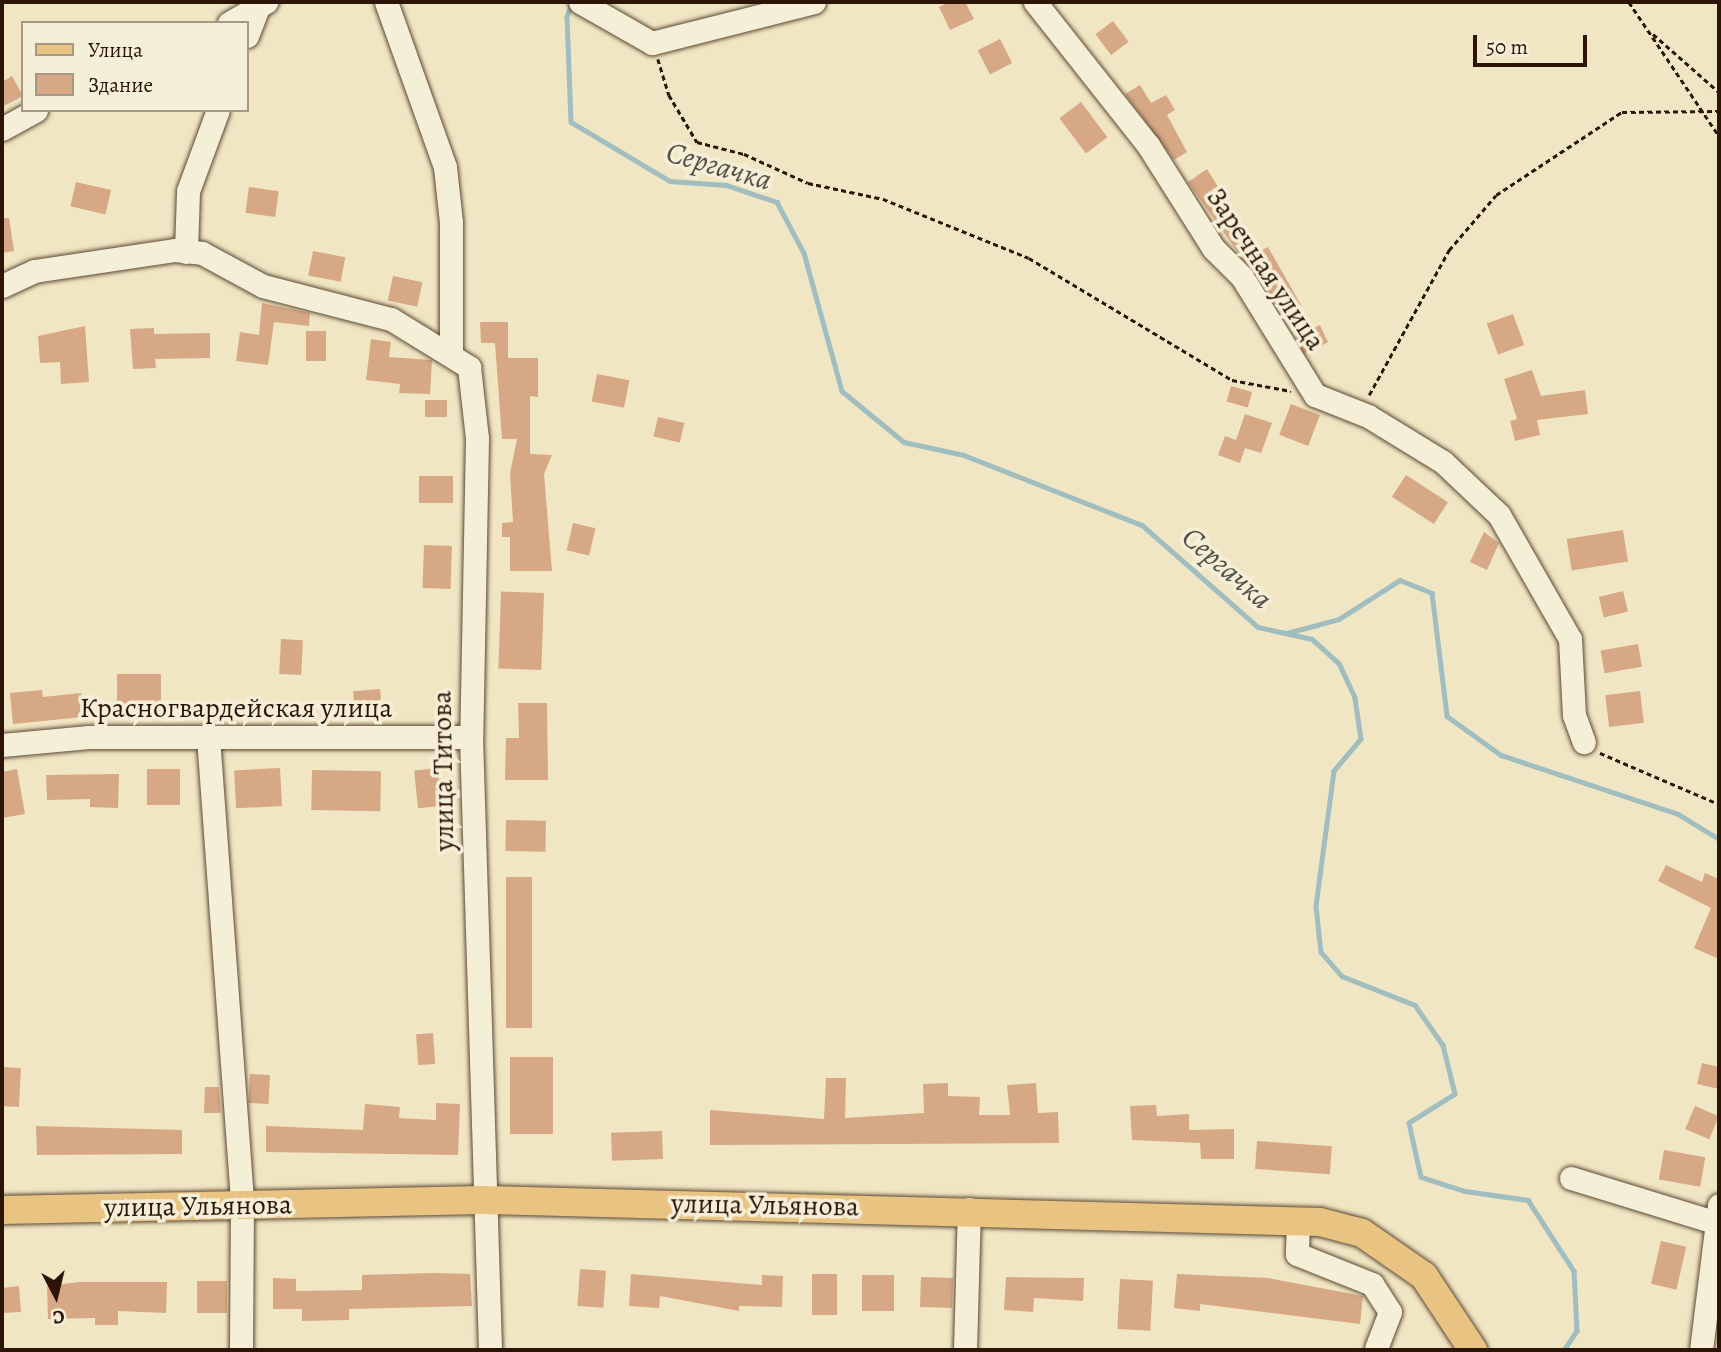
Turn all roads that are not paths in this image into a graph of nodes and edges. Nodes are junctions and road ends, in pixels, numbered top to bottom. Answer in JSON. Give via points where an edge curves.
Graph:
{"nodes":[{"id":1,"x":386,"y":2,"type":"edge"},
{"id":2,"x":580,"y":2,"type":"edge"},
{"id":3,"x":814,"y":2,"type":"edge"},
{"id":4,"x":1035,"y":2,"type":"edge"},
{"id":5,"x":261,"y":4,"type":"edge"},
{"id":6,"x":232,"y":21,"type":"edge"},
{"id":7,"x":248,"y":34,"type":"edge"},
{"id":8,"x":32,"y":112,"type":"edge"},
{"id":9,"x":217,"y":112,"type":"edge"},
{"id":10,"x":2,"y":129,"type":"edge"},
{"id":11,"x":186,"y":252,"type":"junction"},
{"id":12,"x":2,"y":286,"type":"edge"},
{"id":13,"x":451,"y":350,"type":"junction"},
{"id":14,"x":208,"y":737,"type":"junction"},
{"id":15,"x":471,"y":737,"type":"junction"},
{"id":16,"x":1584,"y":742,"type":"road end"},
{"id":17,"x":2,"y":745,"type":"edge"},
{"id":18,"x":1571,"y":1178,"type":"dead end"},
{"id":19,"x":483,"y":1200,"type":"junction"},
{"id":20,"x":242,"y":1205,"type":"junction"},
{"id":21,"x":969,"y":1209,"type":"junction"},
{"id":22,"x":2,"y":1210,"type":"edge"},
{"id":23,"x":1718,"y":1214,"type":"edge"},
{"id":24,"x":1298,"y":1221,"type":"junction"},
{"id":25,"x":1376,"y":1348,"type":"dead end"},
{"id":26,"x":241,"y":1350,"type":"edge"},
{"id":27,"x":490,"y":1350,"type":"edge"},
{"id":28,"x":965,"y":1350,"type":"edge"},
{"id":29,"x":1473,"y":1350,"type":"edge"},
{"id":30,"x":1701,"y":1350,"type":"edge"}],
"edges":[{"from":1,"to":13,"type":"street","via":[[444,167],[451,222]]},
{"from":2,"to":3,"type":"street","via":[[652,43]]},
{"from":4,"to":16,"type":"street","name":"Заречная улица","via":[[1148,145],[1213,248],[1242,276],[1315,395],[1358,413],[1443,462],[1499,515],[1570,639],[1574,715]]},
{"from":5,"to":6,"type":"street"},
{"from":5,"to":7,"type":"street"},
{"from":8,"to":10,"type":"street"},
{"from":9,"to":11,"type":"street","via":[[188,191]]},
{"from":11,"to":12,"type":"street","via":[[34,271]]},
{"from":11,"to":13,"type":"street","via":[[211,258],[263,286],[391,319]]},
{"from":13,"to":15,"type":"street","name":"улица Титова","via":[[469,367],[477,438]]},
{"from":14,"to":15,"type":"street","name":"Красногвардейская улица"},
{"from":14,"to":17,"type":"street","name":"Красногвардейская улица"},
{"from":14,"to":20,"type":"street"},
{"from":15,"to":19,"type":"street","name":"улица Титова"},
{"from":18,"to":23,"type":"street"},
{"from":19,"to":20,"type":"main road","name":"улица Ульянова"},
{"from":19,"to":21,"type":"main road","name":"улица Ульянова"},
{"from":19,"to":27,"type":"street","name":"улица Титова"},
{"from":20,"to":22,"type":"main road","name":"улица Ульянова"},
{"from":20,"to":26,"type":"street"},
{"from":21,"to":24,"type":"main road","name":"улица Ульянова"},
{"from":21,"to":28,"type":"street"},
{"from":23,"to":30,"type":"street"},
{"from":24,"to":25,"type":"street","via":[[1297,1254],[1372,1284],[1390,1312]]},
{"from":24,"to":29,"type":"main road","name":"улица Ульянова","via":[[1362,1233],[1395,1251],[1424,1276]]}]}
